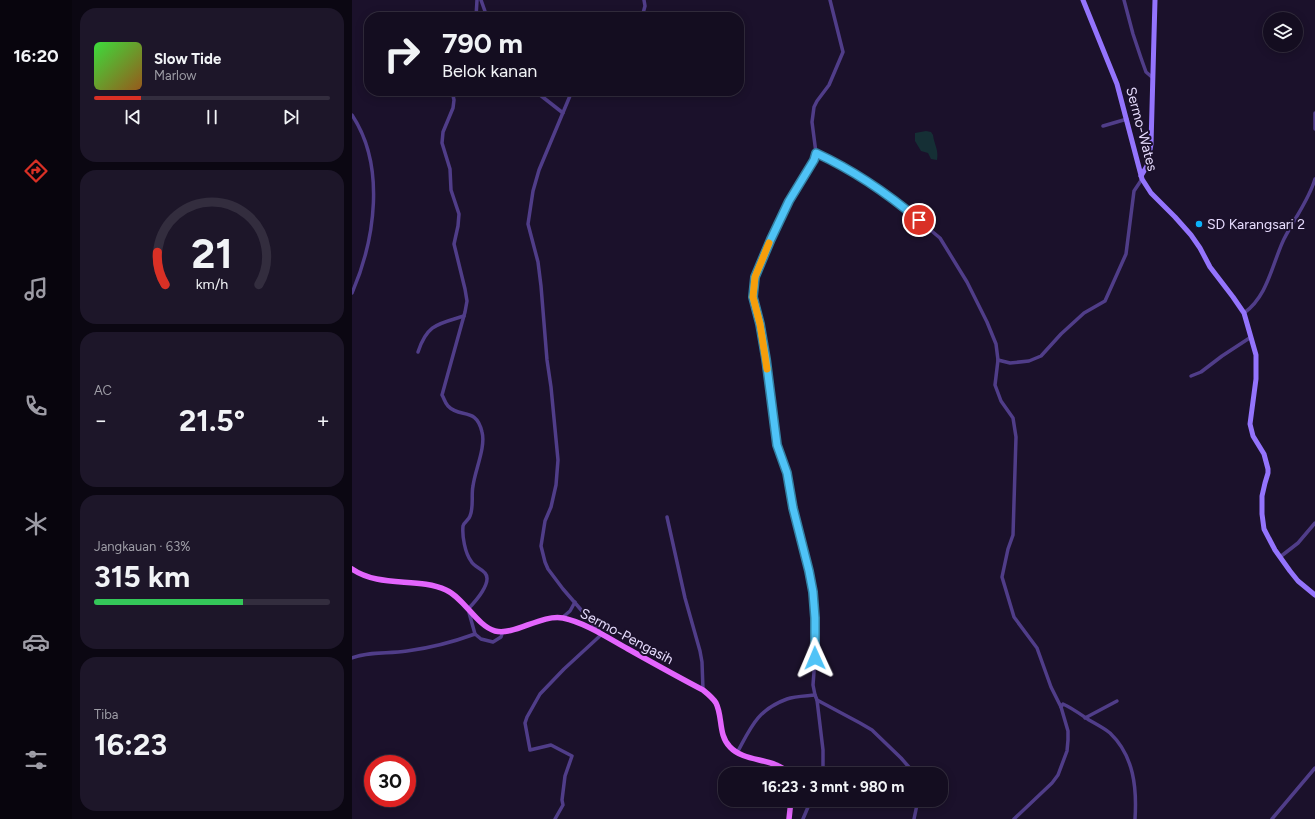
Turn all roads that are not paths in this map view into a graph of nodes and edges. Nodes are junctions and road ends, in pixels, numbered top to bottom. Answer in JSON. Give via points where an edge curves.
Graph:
{"nodes":[{"id":1,"x":477,"y":0,"type":"edge"},
{"id":2,"x":481,"y":0,"type":"edge"},
{"id":3,"x":644,"y":0,"type":"edge"},
{"id":4,"x":830,"y":0,"type":"edge"},
{"id":5,"x":1083,"y":0,"type":"edge"},
{"id":6,"x":1124,"y":0,"type":"edge"},
{"id":7,"x":1154,"y":0,"type":"edge"},
{"id":8,"x":476,"y":12,"type":"edge"},
{"id":9,"x":485,"y":12,"type":"edge"},
{"id":10,"x":643,"y":12,"type":"edge"},
{"id":11,"x":1153,"y":78,"type":"junction"},
{"id":12,"x":453,"y":96,"type":"edge"},
{"id":13,"x":541,"y":96,"type":"edge"},
{"id":14,"x":570,"y":96,"type":"edge"},
{"id":15,"x":563,"y":113,"type":"junction"},
{"id":16,"x":1315,"y":113,"type":"edge"},
{"id":17,"x":352,"y":115,"type":"edge"},
{"id":18,"x":1127,"y":120,"type":"junction"},
{"id":19,"x":1103,"y":126,"type":"dead end"},
{"id":20,"x":1315,"y":129,"type":"edge"},
{"id":21,"x":816,"y":153,"type":"junction"},
{"id":22,"x":1142,"y":177,"type":"junction"},
{"id":23,"x":1315,"y":179,"type":"edge"},
{"id":24,"x":352,"y":293,"type":"edge"},
{"id":25,"x":1244,"y":313,"type":"junction"},
{"id":26,"x":464,"y":316,"type":"junction"},
{"id":27,"x":1251,"y":337,"type":"junction"},
{"id":28,"x":418,"y":352,"type":"dead end"},
{"id":29,"x":998,"y":360,"type":"junction"},
{"id":30,"x":1191,"y":376,"type":"dead end"},
{"id":31,"x":667,"y":517,"type":"dead end"},
{"id":32,"x":1315,"y":523,"type":"edge"},
{"id":33,"x":1280,"y":557,"type":"junction"},
{"id":34,"x":352,"y":569,"type":"edge"},
{"id":35,"x":1315,"y":595,"type":"edge"},
{"id":36,"x":575,"y":602,"type":"junction"},
{"id":37,"x":468,"y":609,"type":"junction"},
{"id":38,"x":562,"y":618,"type":"junction"},
{"id":39,"x":503,"y":631,"type":"junction"},
{"id":40,"x":475,"y":634,"type":"junction"},
{"id":41,"x":602,"y":634,"type":"junction"},
{"id":42,"x":352,"y":658,"type":"edge"},
{"id":43,"x":703,"y":690,"type":"junction"},
{"id":44,"x":815,"y":695,"type":"junction"},
{"id":45,"x":817,"y":700,"type":"junction"},
{"id":46,"x":1117,"y":701,"type":"dead end"},
{"id":47,"x":1061,"y":707,"type":"junction"},
{"id":48,"x":1085,"y":718,"type":"junction"},
{"id":49,"x":737,"y":753,"type":"junction"},
{"id":50,"x":781,"y":767,"type":"edge"},
{"id":51,"x":823,"y":767,"type":"edge"},
{"id":52,"x":909,"y":767,"type":"edge"},
{"id":53,"x":1315,"y":768,"type":"edge"},
{"id":54,"x":790,"y":807,"type":"edge"},
{"id":55,"x":808,"y":807,"type":"edge"},
{"id":56,"x":917,"y":807,"type":"edge"},
{"id":57,"x":555,"y":819,"type":"edge"},
{"id":58,"x":789,"y":819,"type":"edge"},
{"id":59,"x":803,"y":819,"type":"edge"},
{"id":60,"x":914,"y":819,"type":"edge"},
{"id":61,"x":1014,"y":819,"type":"edge"},
{"id":62,"x":1135,"y":819,"type":"edge"},
{"id":63,"x":1272,"y":819,"type":"edge"}],
"edges":[{"from":1,"to":8,"type":"street"},
{"from":2,"to":9,"type":"street"},
{"from":3,"to":10,"type":"street"},
{"from":4,"to":21,"type":"street","via":[[843,52],[829,85],[814,107],[812,122]]},
{"from":5,"to":18,"type":"main road","name":"Sermo-Wates","via":[[1113,73]]},
{"from":6,"to":11,"type":"street","via":[[1146,72]]},
{"from":7,"to":11,"type":"main road"},
{"from":11,"to":22,"type":"main road","via":[[1151,144]]},
{"from":12,"to":26,"type":"street","via":[[453,108],[443,132],[442,143],[450,169],[451,190],[459,214],[454,244],[467,301]]},
{"from":13,"to":15,"type":"street"},
{"from":14,"to":15,"type":"street"},
{"from":15,"to":36,"type":"street","via":[[539,170],[528,224],[542,286],[558,460],[556,485],[545,521],[541,546],[548,569]]},
{"from":16,"to":20,"type":"street"},
{"from":17,"to":24,"type":"street","via":[[365,140],[373,173],[370,236]]},
{"from":18,"to":19,"type":"street"},
{"from":18,"to":22,"type":"main road","name":"Sermo-Wates"},
{"from":21,"to":29,"type":"street","via":[[838,163],[891,197],[940,238],[967,282],[987,322],[996,344]]},
{"from":21,"to":44,"type":"street","via":[[771,239],[755,277],[753,297],[766,359],[777,445],[787,473],[813,592]]},
{"from":22,"to":25,"type":"main road","name":"Sermo-Wates","via":[[1151,193],[1191,235],[1210,267]]},
{"from":22,"to":29,"type":"street","via":[[1134,191],[1126,254],[1105,301],[1084,313],[1041,356],[1029,361],[1010,363]]},
{"from":23,"to":25,"type":"street","via":[[1284,240],[1266,285],[1257,301]]},
{"from":25,"to":27,"type":"main road","name":"Sermo-Wates"},
{"from":26,"to":28,"type":"street","via":[[434,326],[428,331]]},
{"from":26,"to":37,"type":"street","via":[[442,395],[448,406],[454,410],[475,417],[483,437],[470,516],[463,527],[471,562],[485,572],[487,579],[485,587]]},
{"from":27,"to":30,"type":"street","via":[[1201,372]]},
{"from":27,"to":33,"type":"main road","name":"Sermo-Wates","via":[[1256,355],[1256,379],[1250,424],[1268,469],[1262,501],[1264,529]]},
{"from":29,"to":47,"type":"street","via":[[995,385],[1001,401],[1013,418],[1016,437],[1013,535],[1002,578],[1014,617],[1037,648]]},
{"from":31,"to":43,"type":"street","via":[[700,651]]},
{"from":32,"to":33,"type":"street","via":[[1298,543]]},
{"from":33,"to":35,"type":"main road","name":"Sermo-Wates","via":[[1298,581]]},
{"from":34,"to":37,"type":"main road","via":[[366,576],[384,580],[447,590]]},
{"from":36,"to":38,"type":"street"},
{"from":36,"to":41,"type":"street"},
{"from":37,"to":39,"type":"main road","via":[[490,629]]},
{"from":37,"to":40,"type":"street"},
{"from":38,"to":39,"type":"main road","name":"Sermo-Pengasih","via":[[544,619]]},
{"from":38,"to":41,"type":"main road","name":"Sermo-Pengasih"},
{"from":39,"to":40,"type":"street","via":[[501,638],[493,642],[481,639]]},
{"from":40,"to":42,"type":"street","via":[[438,645]]},
{"from":41,"to":43,"type":"main road","name":"Sermo-Pengasih"},
{"from":41,"to":57,"type":"street","via":[[540,694],[525,723],[530,750],[551,745],[572,756],[565,776],[563,806]]},
{"from":43,"to":49,"type":"main road","name":"Sermo-Pengasih","via":[[716,703],[724,738],[730,748]]},
{"from":44,"to":45,"type":"street"},
{"from":44,"to":49,"type":"street","via":[[787,699],[766,710],[754,721]]},
{"from":45,"to":51,"type":"street"},
{"from":45,"to":52,"type":"street","via":[[872,730]]},
{"from":46,"to":48,"type":"street"},
{"from":47,"to":48,"type":"street","via":[[1063,704],[1066,705]]},
{"from":47,"to":61,"type":"street","via":[[1068,740],[1058,775]]},
{"from":48,"to":62,"type":"street","via":[[1110,733],[1127,756],[1136,797]]},
{"from":49,"to":50,"type":"main road"},
{"from":53,"to":63,"type":"street"},
{"from":54,"to":58,"type":"main road"},
{"from":55,"to":59,"type":"street"},
{"from":56,"to":60,"type":"street"}]}
